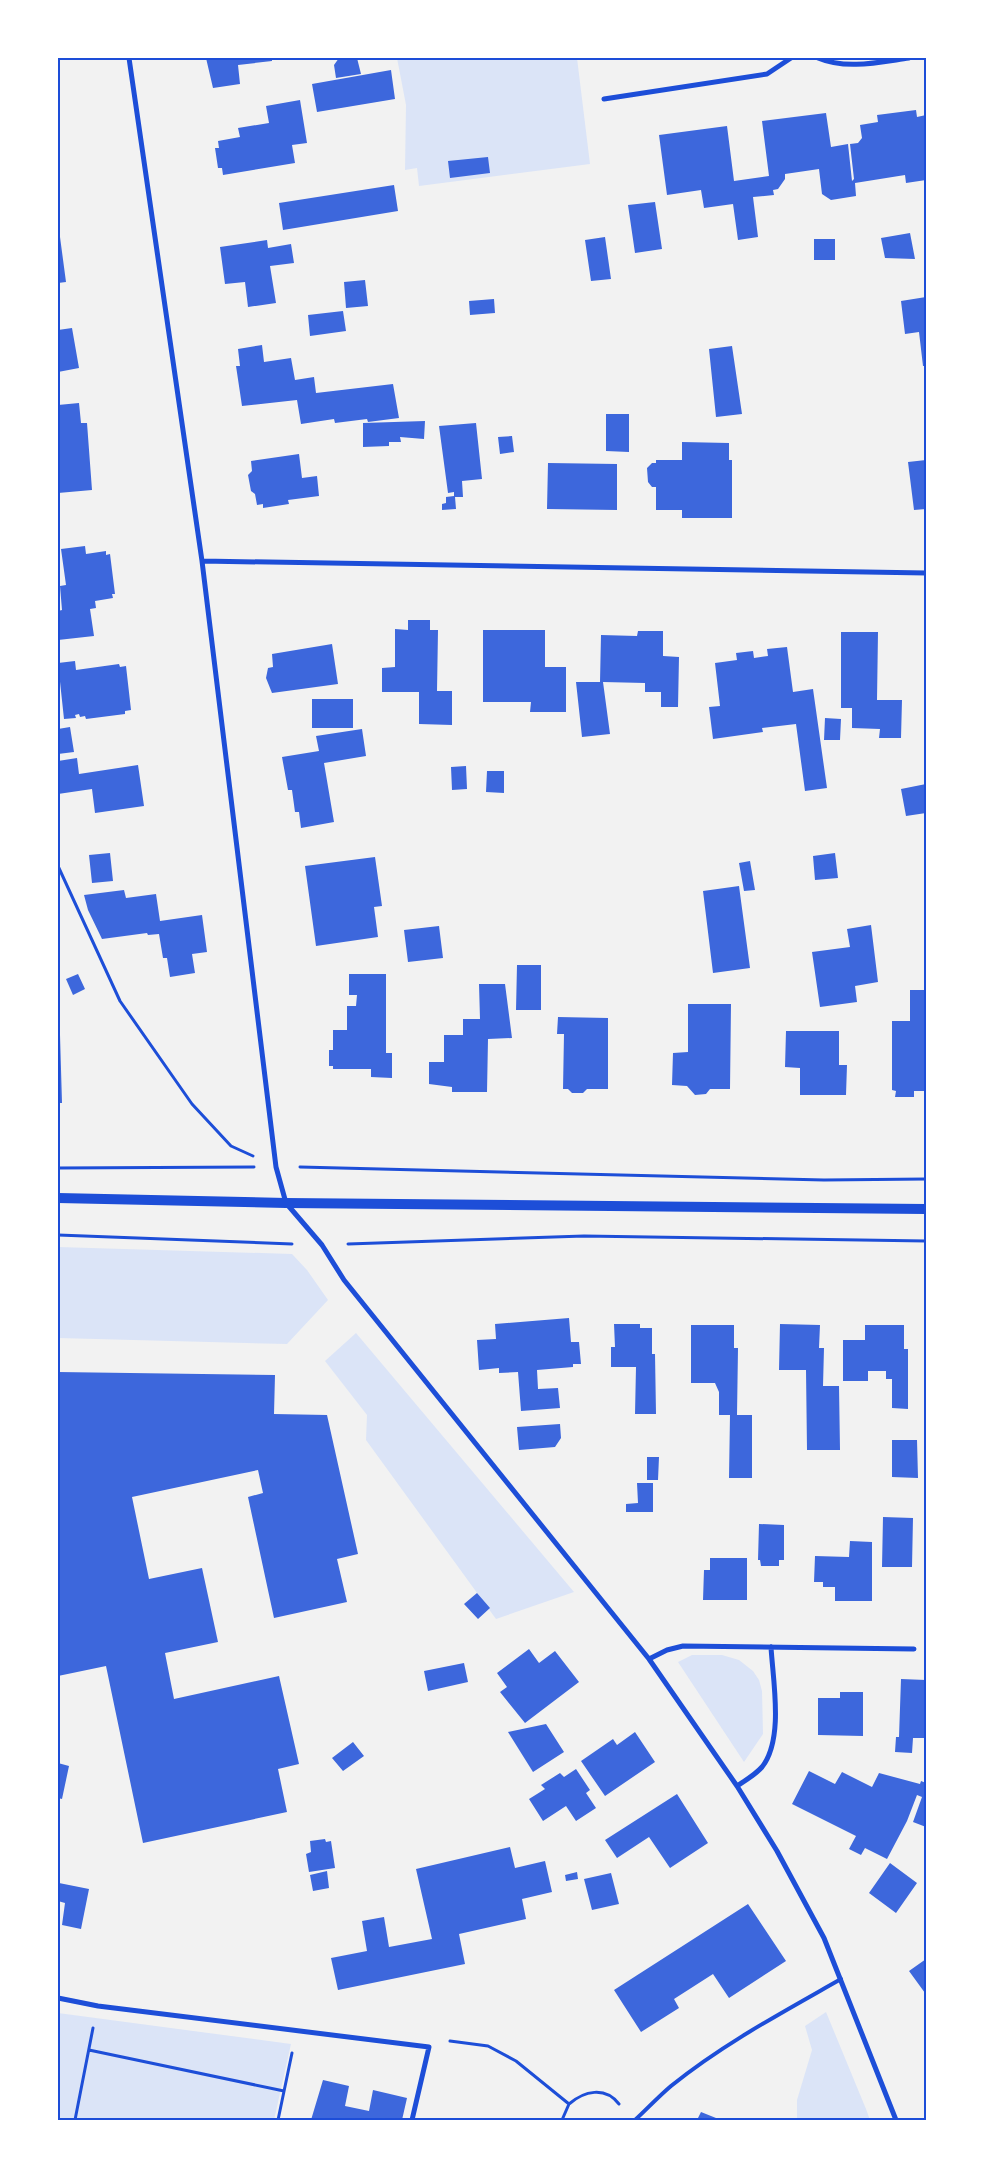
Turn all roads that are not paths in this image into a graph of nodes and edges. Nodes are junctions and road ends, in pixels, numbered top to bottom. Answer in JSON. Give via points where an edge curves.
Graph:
{"nodes":[{"id":1,"x":129,"y":58,"type":"edge"},
{"id":2,"x":791,"y":58,"type":"edge"},
{"id":3,"x":818,"y":58,"type":"edge"},
{"id":4,"x":909,"y":58,"type":"edge"},
{"id":5,"x":604,"y":99,"type":"dead end"},
{"id":6,"x":202,"y":561,"type":"junction"},
{"id":7,"x":926,"y":573,"type":"edge"},
{"id":8,"x":58,"y":1198,"type":"edge"},
{"id":9,"x":286,"y":1203,"type":"junction"},
{"id":10,"x":926,"y":1209,"type":"edge"},
{"id":11,"x":771,"y":1647,"type":"junction"},
{"id":12,"x":914,"y":1650,"type":"dead end"},
{"id":13,"x":649,"y":1659,"type":"junction"},
{"id":14,"x":737,"y":1786,"type":"junction"},
{"id":15,"x":842,"y":1979,"type":"junction"},
{"id":16,"x":58,"y":1998,"type":"edge"},
{"id":17,"x":412,"y":2120,"type":"edge"},
{"id":18,"x":635,"y":2120,"type":"edge"},
{"id":19,"x":896,"y":2120,"type":"edge"}],
"edges":[{"from":1,"to":6,"type":"street"},
{"from":2,"to":5,"type":"street","via":[[767,74]]},
{"from":3,"to":4,"type":"street","via":[[828,62],[862,64]]},
{"from":6,"to":7,"type":"street"},
{"from":6,"to":9,"type":"street","via":[[276,1167]]},
{"from":8,"to":9,"type":"main road"},
{"from":9,"to":10,"type":"main road"},
{"from":9,"to":13,"type":"street","via":[[322,1245],[344,1280]]},
{"from":11,"to":12,"type":"street"},
{"from":11,"to":13,"type":"street","via":[[683,1646]]},
{"from":11,"to":14,"type":"street","via":[[775,1724],[772,1747],[762,1766]]},
{"from":13,"to":14,"type":"street"},
{"from":14,"to":15,"type":"street","via":[[803,1897]]},
{"from":15,"to":18,"type":"lane","via":[[709,2058],[669,2088]]},
{"from":15,"to":19,"type":"street"},
{"from":16,"to":17,"type":"street","via":[[98,2006],[429,2046]]}]}
